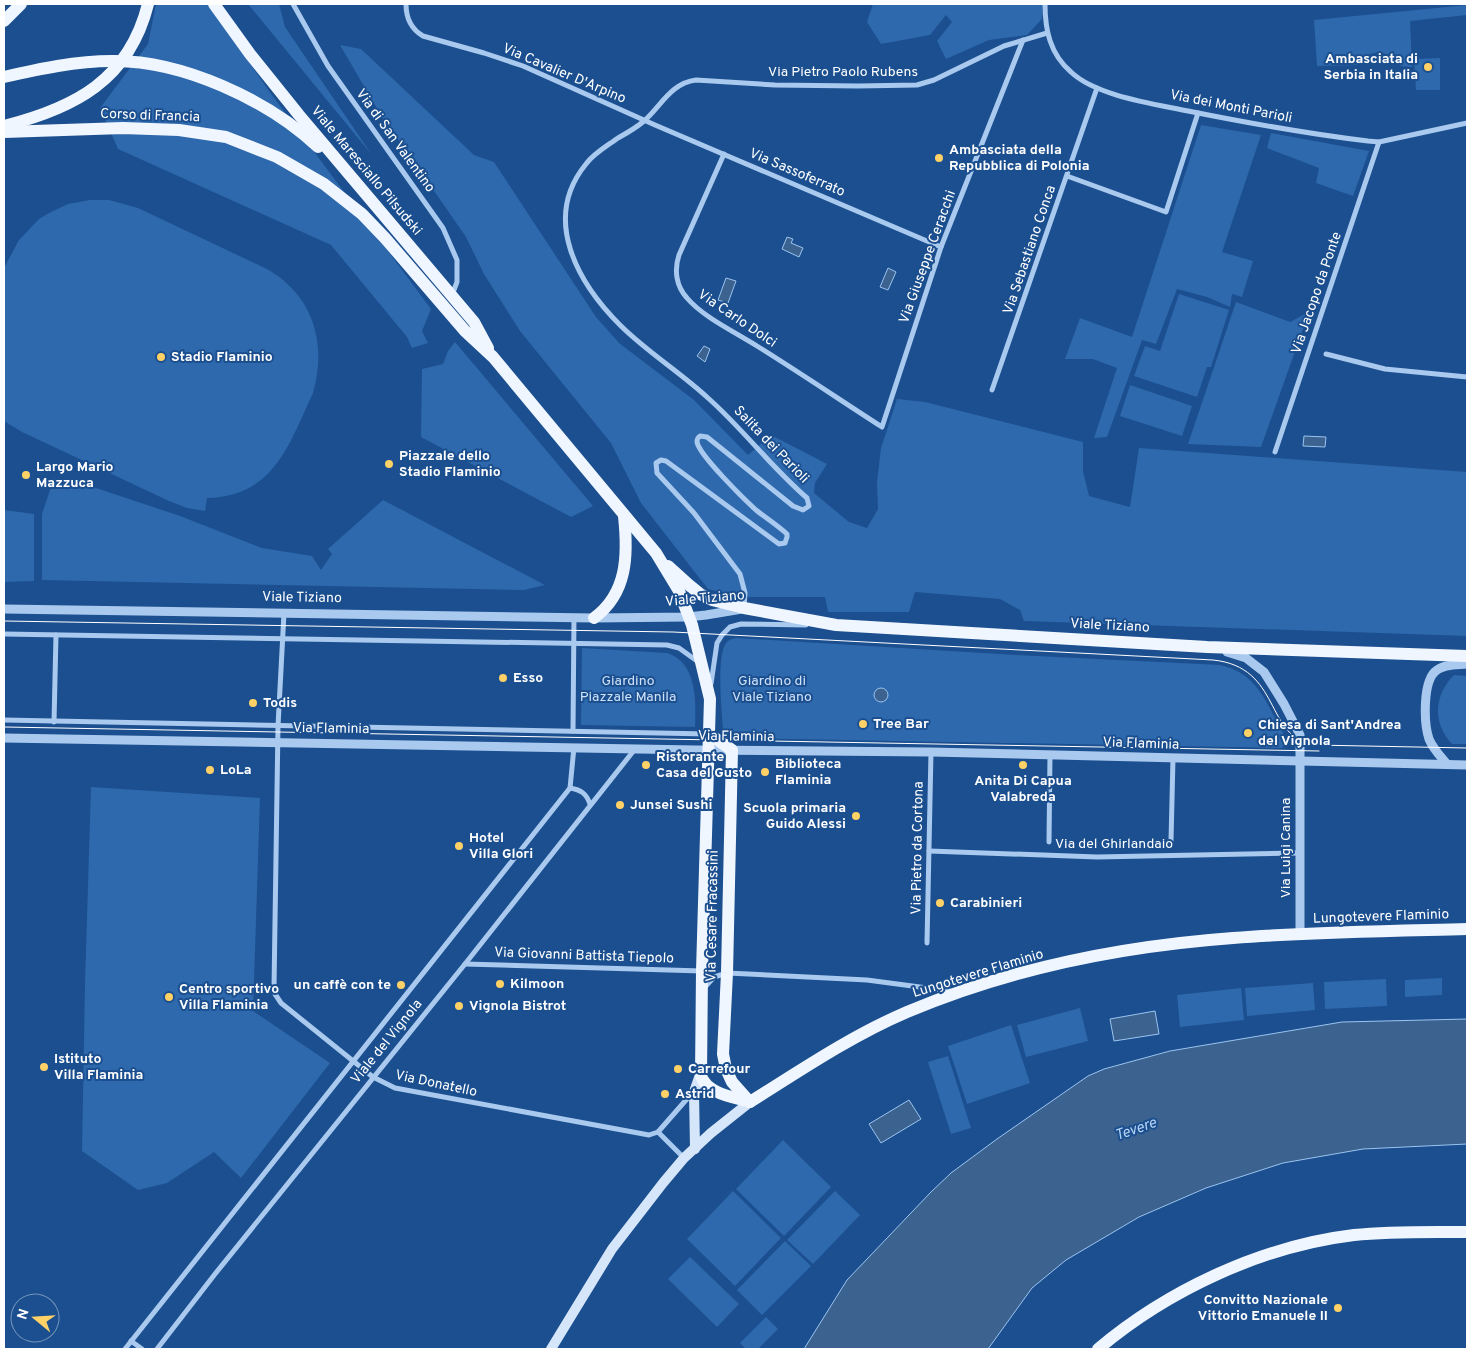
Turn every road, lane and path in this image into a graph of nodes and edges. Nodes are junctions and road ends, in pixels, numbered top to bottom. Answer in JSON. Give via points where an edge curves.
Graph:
{"nodes":[{"id":1,"x":21,"y":4,"type":"edge"},
{"id":2,"x":148,"y":4,"type":"edge"},
{"id":3,"x":214,"y":4,"type":"edge"},
{"id":4,"x":293,"y":4,"type":"edge"},
{"id":5,"x":406,"y":4,"type":"edge"},
{"id":6,"x":1045,"y":4,"type":"edge"},
{"id":7,"x":4,"y":21,"type":"edge"},
{"id":8,"x":1047,"y":33,"type":"junction"},
{"id":9,"x":1023,"y":40,"type":"junction"},
{"id":10,"x":6,"y":77,"type":"edge"},
{"id":11,"x":1097,"y":88,"type":"junction"},
{"id":12,"x":1198,"y":113,"type":"junction"},
{"id":13,"x":645,"y":121,"type":"junction"},
{"id":14,"x":1467,"y":123,"type":"edge"},
{"id":15,"x":4,"y":126,"type":"edge"},
{"id":16,"x":4,"y":132,"type":"edge"},
{"id":17,"x":1379,"y":142,"type":"junction"},
{"id":18,"x":724,"y":154,"type":"junction"},
{"id":19,"x":1067,"y":176,"type":"junction"},
{"id":20,"x":353,"y":180,"type":"junction"},
{"id":21,"x":340,"y":196,"type":"joint"},
{"id":22,"x":941,"y":247,"type":"junction"},
{"id":23,"x":446,"y":300,"type":"junction"},
{"id":24,"x":1326,"y":354,"type":"dead end"},
{"id":25,"x":1467,"y":377,"type":"edge"},
{"id":26,"x":992,"y":390,"type":"dead end"},
{"id":27,"x":882,"y":427,"type":"joint"},
{"id":28,"x":1275,"y":452,"type":"dead end"},
{"id":29,"x":624,"y":516,"type":"junction"},
{"id":30,"x":656,"y":554,"type":"junction"},
{"id":31,"x":744,"y":608,"type":"junction"},
{"id":32,"x":4,"y":609,"type":"edge"},
{"id":33,"x":284,"y":613,"type":"junction"},
{"id":34,"x":688,"y":616,"type":"junction"},
{"id":35,"x":574,"y":617,"type":"junction"},
{"id":36,"x":594,"y":618,"type":"junction"},
{"id":37,"x":836,"y":624,"type":"junction"},
{"id":38,"x":4,"y":634,"type":"edge"},
{"id":39,"x":56,"y":635,"type":"junction"},
{"id":40,"x":283,"y":639,"type":"junction"},
{"id":41,"x":574,"y":643,"type":"junction"},
{"id":42,"x":1207,"y":646,"type":"junction"},
{"id":43,"x":1467,"y":656,"type":"edge"},
{"id":44,"x":1467,"y":664,"type":"edge"},
{"id":45,"x":701,"y":665,"type":"junction"},
{"id":46,"x":710,"y":699,"type":"junction"},
{"id":47,"x":4,"y":720,"type":"edge"},
{"id":48,"x":54,"y":722,"type":"junction"},
{"id":49,"x":278,"y":726,"type":"junction"},
{"id":50,"x":573,"y":731,"type":"junction"},
{"id":51,"x":709,"y":734,"type":"junction"},
{"id":52,"x":4,"y":738,"type":"edge"},
{"id":53,"x":278,"y":742,"type":"junction"},
{"id":54,"x":574,"y":748,"type":"junction"},
{"id":55,"x":635,"y":749,"type":"junction"},
{"id":56,"x":708,"y":750,"type":"junction"},
{"id":57,"x":732,"y":750,"type":"junction"},
{"id":58,"x":931,"y":752,"type":"junction"},
{"id":59,"x":1050,"y":755,"type":"junction"},
{"id":60,"x":1173,"y":758,"type":"junction"},
{"id":61,"x":1301,"y":762,"type":"junction"},
{"id":62,"x":1447,"y":764,"type":"junction"},
{"id":63,"x":1467,"y":765,"type":"edge"},
{"id":64,"x":570,"y":788,"type":"junction"},
{"id":65,"x":590,"y":804,"type":"junction"},
{"id":66,"x":1171,"y":841,"type":"dead end"},
{"id":67,"x":1049,"y":842,"type":"dead end"},
{"id":68,"x":928,"y":851,"type":"junction"},
{"id":69,"x":1299,"y":853,"type":"junction"},
{"id":70,"x":1467,"y":929,"type":"edge"},
{"id":71,"x":1300,"y":934,"type":"junction"},
{"id":72,"x":927,"y":943,"type":"dead end"},
{"id":73,"x":465,"y":964,"type":"junction"},
{"id":74,"x":702,"y":971,"type":"junction"},
{"id":75,"x":727,"y":973,"type":"junction"},
{"id":76,"x":702,"y":992,"type":"junction"},
{"id":77,"x":961,"y":992,"type":"junction"},
{"id":78,"x":352,"y":1061,"type":"junction"},
{"id":79,"x":700,"y":1072,"type":"junction"},
{"id":80,"x":373,"y":1077,"type":"junction"},
{"id":81,"x":694,"y":1092,"type":"junction"},
{"id":82,"x":750,"y":1102,"type":"junction"},
{"id":83,"x":658,"y":1132,"type":"junction"},
{"id":84,"x":695,"y":1149,"type":"junction"},
{"id":85,"x":684,"y":1158,"type":"junction"},
{"id":86,"x":1467,"y":1232,"type":"edge"},
{"id":87,"x":131,"y":1342,"type":"junction"},
{"id":88,"x":125,"y":1349,"type":"edge"},
{"id":89,"x":142,"y":1349,"type":"edge"},
{"id":90,"x":157,"y":1349,"type":"edge"},
{"id":91,"x":551,"y":1349,"type":"edge"},
{"id":92,"x":1098,"y":1349,"type":"edge"}],
"edges":[{"from":1,"to":7,"type":"main road"},
{"from":2,"to":15,"type":"main road","name":"Corso di Francia","via":[[130,48],[98,85],[59,109]]},
{"from":3,"to":20,"type":"main road","name":"Viale Maresciallo Pilsudski","via":[[250,54]]},
{"from":4,"to":23,"type":"street","name":"Via di San Valentino","via":[[328,66],[443,228],[454,249],[457,282]]},
{"from":5,"to":13,"type":"street","name":"Via Cavalier D'Arpino","via":[[411,25],[423,36],[523,66]]},
{"from":6,"to":8,"type":"street","name":"Via dei Monti Parioli"},
{"from":8,"to":9,"type":"street","name":"Via Pietro Paolo Rubens"},
{"from":8,"to":11,"type":"street","name":"Via dei Monti Parioli","via":[[1054,52],[1065,66]]},
{"from":9,"to":13,"type":"street","name":"Via Pietro Paolo Rubens","via":[[917,85],[692,81],[674,89]]},
{"from":9,"to":22,"type":"street","name":"Via Giuseppe Ceracchi"},
{"from":10,"to":20,"type":"main road","via":[[105,61],[137,62],[178,70],[220,85],[261,106],[314,144]]},
{"from":11,"to":12,"type":"street","name":"Via dei Monti Parioli"},
{"from":11,"to":19,"type":"street","name":"Via Sebastiano Conca"},
{"from":12,"to":17,"type":"street","name":"Via dei Monti Parioli"},
{"from":12,"to":19,"type":"street","via":[[1166,212]]},
{"from":13,"to":18,"type":"street","name":"Via Sassoferrato"},
{"from":13,"to":31,"type":"street","name":"Salita dei Parioli","via":[[601,150],[582,169],[570,193],[567,208],[568,244],[581,275],[614,319],[715,404],[809,502],[809,506],[802,510],[793,506],[707,437],[698,438],[703,453],[724,477],[786,534],[785,543],[779,544],[666,461],[656,463],[657,473],[694,512],[740,574],[745,593]]},
{"from":14,"to":17,"type":"street","name":"Via dei Monti Parioli"},
{"from":16,"to":21,"type":"main road","name":"Corso di Francia","via":[[123,128],[214,134],[261,150],[299,168]]},
{"from":17,"to":28,"type":"street","name":"Via Jacopo da Ponte"},
{"from":18,"to":22,"type":"street","name":"Via Sassoferrato"},
{"from":18,"to":27,"type":"street","name":"Via Carlo Dolci","via":[[679,255],[676,272],[680,288],[691,303],[709,316]]},
{"from":19,"to":26,"type":"street","name":"Via Sebastiano Conca"},
{"from":20,"to":23,"type":"main road","name":"Viale Maresciallo Pilsudski"},
{"from":21,"to":23,"type":"main road","name":"Viale Maresciallo Pilsudski","via":[[374,225]]},
{"from":22,"to":27,"type":"street","name":"Via Giuseppe Ceracchi"},
{"from":23,"to":29,"type":"main road","name":"Viale Maresciallo Pilsudski","via":[[474,322],[493,357]]},
{"from":24,"to":25,"type":"street","via":[[1385,369]]},
{"from":29,"to":30,"type":"main road","name":"Viale Maresciallo Pilsudski"},
{"from":29,"to":36,"type":"main road","via":[[627,548],[624,572],[611,601]]},
{"from":30,"to":31,"type":"main road","via":[[700,594]]},
{"from":30,"to":34,"type":"main road","name":"Via Cesare Fracassini","via":[[679,592]]},
{"from":31,"to":34,"type":"street","name":"Viale Tiziano"},
{"from":31,"to":37,"type":"main road","name":"Viale Tiziano"},
{"from":32,"to":33,"type":"street","name":"Viale Tiziano"},
{"from":33,"to":35,"type":"street","name":"Viale Tiziano"},
{"from":33,"to":40,"type":"street","name":"Via Donatello"},
{"from":34,"to":36,"type":"street","name":"Viale Tiziano"},
{"from":34,"to":45,"type":"main road","name":"Via Cesare Fracassini"},
{"from":35,"to":36,"type":"street","name":"Viale Tiziano"},
{"from":35,"to":41,"type":"street"},
{"from":37,"to":42,"type":"main road","name":"Viale Tiziano"},
{"from":37,"to":46,"type":"street","via":[[741,624],[730,627],[722,634],[716,648]]},
{"from":38,"to":39,"type":"street"},
{"from":39,"to":40,"type":"street"},
{"from":39,"to":48,"type":"street"},
{"from":40,"to":41,"type":"street"},
{"from":40,"to":49,"type":"street","name":"Via Donatello"},
{"from":41,"to":45,"type":"street","via":[[667,645],[684,651]]},
{"from":41,"to":50,"type":"street"},
{"from":42,"to":43,"type":"main road","name":"Viale Tiziano"},
{"from":42,"to":61,"type":"street","name":"Via Luigi Canina","via":[[1246,658],[1270,680],[1299,731]]},
{"from":44,"to":62,"type":"street","via":[[1438,669],[1431,676],[1427,688],[1429,738]]},
{"from":45,"to":46,"type":"main road","name":"Via Cesare Fracassini"},
{"from":46,"to":51,"type":"main road","name":"Via Cesare Fracassini"},
{"from":47,"to":48,"type":"street","name":"Via Flaminia"},
{"from":48,"to":49,"type":"street","name":"Via Flaminia"},
{"from":49,"to":50,"type":"street","name":"Via Flaminia"},
{"from":49,"to":53,"type":"street","name":"Via Donatello"},
{"from":50,"to":51,"type":"street","name":"Via Flaminia"},
{"from":51,"to":56,"type":"main road","name":"Via Cesare Fracassini"},
{"from":51,"to":57,"type":"main road"},
{"from":52,"to":53,"type":"street","name":"Via Flaminia"},
{"from":53,"to":54,"type":"street","name":"Via Flaminia"},
{"from":53,"to":78,"type":"street","name":"Via Donatello","via":[[275,994],[281,1003]]},
{"from":54,"to":55,"type":"street","name":"Via Flaminia"},
{"from":54,"to":64,"type":"street"},
{"from":55,"to":56,"type":"street","name":"Via Flaminia"},
{"from":55,"to":65,"type":"street","name":"Viale del Vignola"},
{"from":56,"to":57,"type":"street","name":"Via Flaminia"},
{"from":56,"to":74,"type":"main road","name":"Via Cesare Fracassini"},
{"from":57,"to":58,"type":"street","name":"Via Flaminia"},
{"from":57,"to":75,"type":"main road","name":"Via Cesare Fracassini"},
{"from":58,"to":59,"type":"street","name":"Via Flaminia"},
{"from":58,"to":68,"type":"street","name":"Via Pietro da Cortona"},
{"from":59,"to":60,"type":"street","name":"Via Flaminia"},
{"from":59,"to":67,"type":"street"},
{"from":60,"to":61,"type":"street","name":"Via Flaminia"},
{"from":60,"to":66,"type":"street"},
{"from":61,"to":62,"type":"street","name":"Via Flaminia"},
{"from":61,"to":69,"type":"street","name":"Via Luigi Canina"},
{"from":62,"to":63,"type":"street","name":"Via Flaminia"},
{"from":64,"to":65,"type":"street","via":[[582,791]]},
{"from":64,"to":78,"type":"street","name":"Viale del Vignola"},
{"from":65,"to":73,"type":"street","name":"Viale del Vignola"},
{"from":68,"to":69,"type":"street","name":"Via del Ghirlandaio","via":[[1097,857]]},
{"from":68,"to":72,"type":"street","name":"Via Pietro da Cortona"},
{"from":69,"to":71,"type":"street","name":"Via Luigi Canina"},
{"from":70,"to":71,"type":"main road","name":"Lungotevere Flaminio"},
{"from":71,"to":77,"type":"main road","name":"Lungotevere Flaminio","via":[[1218,939],[1123,951]]},
{"from":73,"to":74,"type":"street","name":"Via Giovanni Battista Tiepolo"},
{"from":73,"to":80,"type":"street","name":"Viale del Vignola"},
{"from":74,"to":76,"type":"main road","name":"Via Cesare Fracassini"},
{"from":75,"to":76,"type":"street","via":[[714,977]]},
{"from":75,"to":77,"type":"street","via":[[867,980]]},
{"from":75,"to":82,"type":"main road","name":"Via Cesare Fracassini","via":[[724,1058],[732,1082]]},
{"from":76,"to":79,"type":"main road","name":"Via Cesare Fracassini"},
{"from":77,"to":82,"type":"main road","name":"Lungotevere Flaminio","via":[[907,1012],[855,1037]]},
{"from":78,"to":80,"type":"street","name":"Via Donatello"},
{"from":78,"to":87,"type":"street","name":"Viale del Vignola"},
{"from":79,"to":81,"type":"main road"},
{"from":79,"to":82,"type":"main road","via":[[710,1088]]},
{"from":80,"to":83,"type":"street","name":"Via Donatello","via":[[395,1088],[639,1134]]},
{"from":80,"to":90,"type":"street","name":"Viale del Vignola"},
{"from":81,"to":83,"type":"street"},
{"from":81,"to":84,"type":"main road"},
{"from":82,"to":84,"type":"main road","name":"Lungotevere Flaminio"},
{"from":83,"to":85,"type":"street"},
{"from":84,"to":85,"type":"main road","name":"Lungotevere Flaminio"},
{"from":85,"to":91,"type":"main road","name":"Lungotevere Flaminio","via":[[612,1249]]},
{"from":86,"to":92,"type":"main road","via":[[1351,1235],[1299,1246],[1248,1262],[1178,1293]]},
{"from":87,"to":88,"type":"street","name":"Viale del Vignola"},
{"from":87,"to":89,"type":"street"}]}
